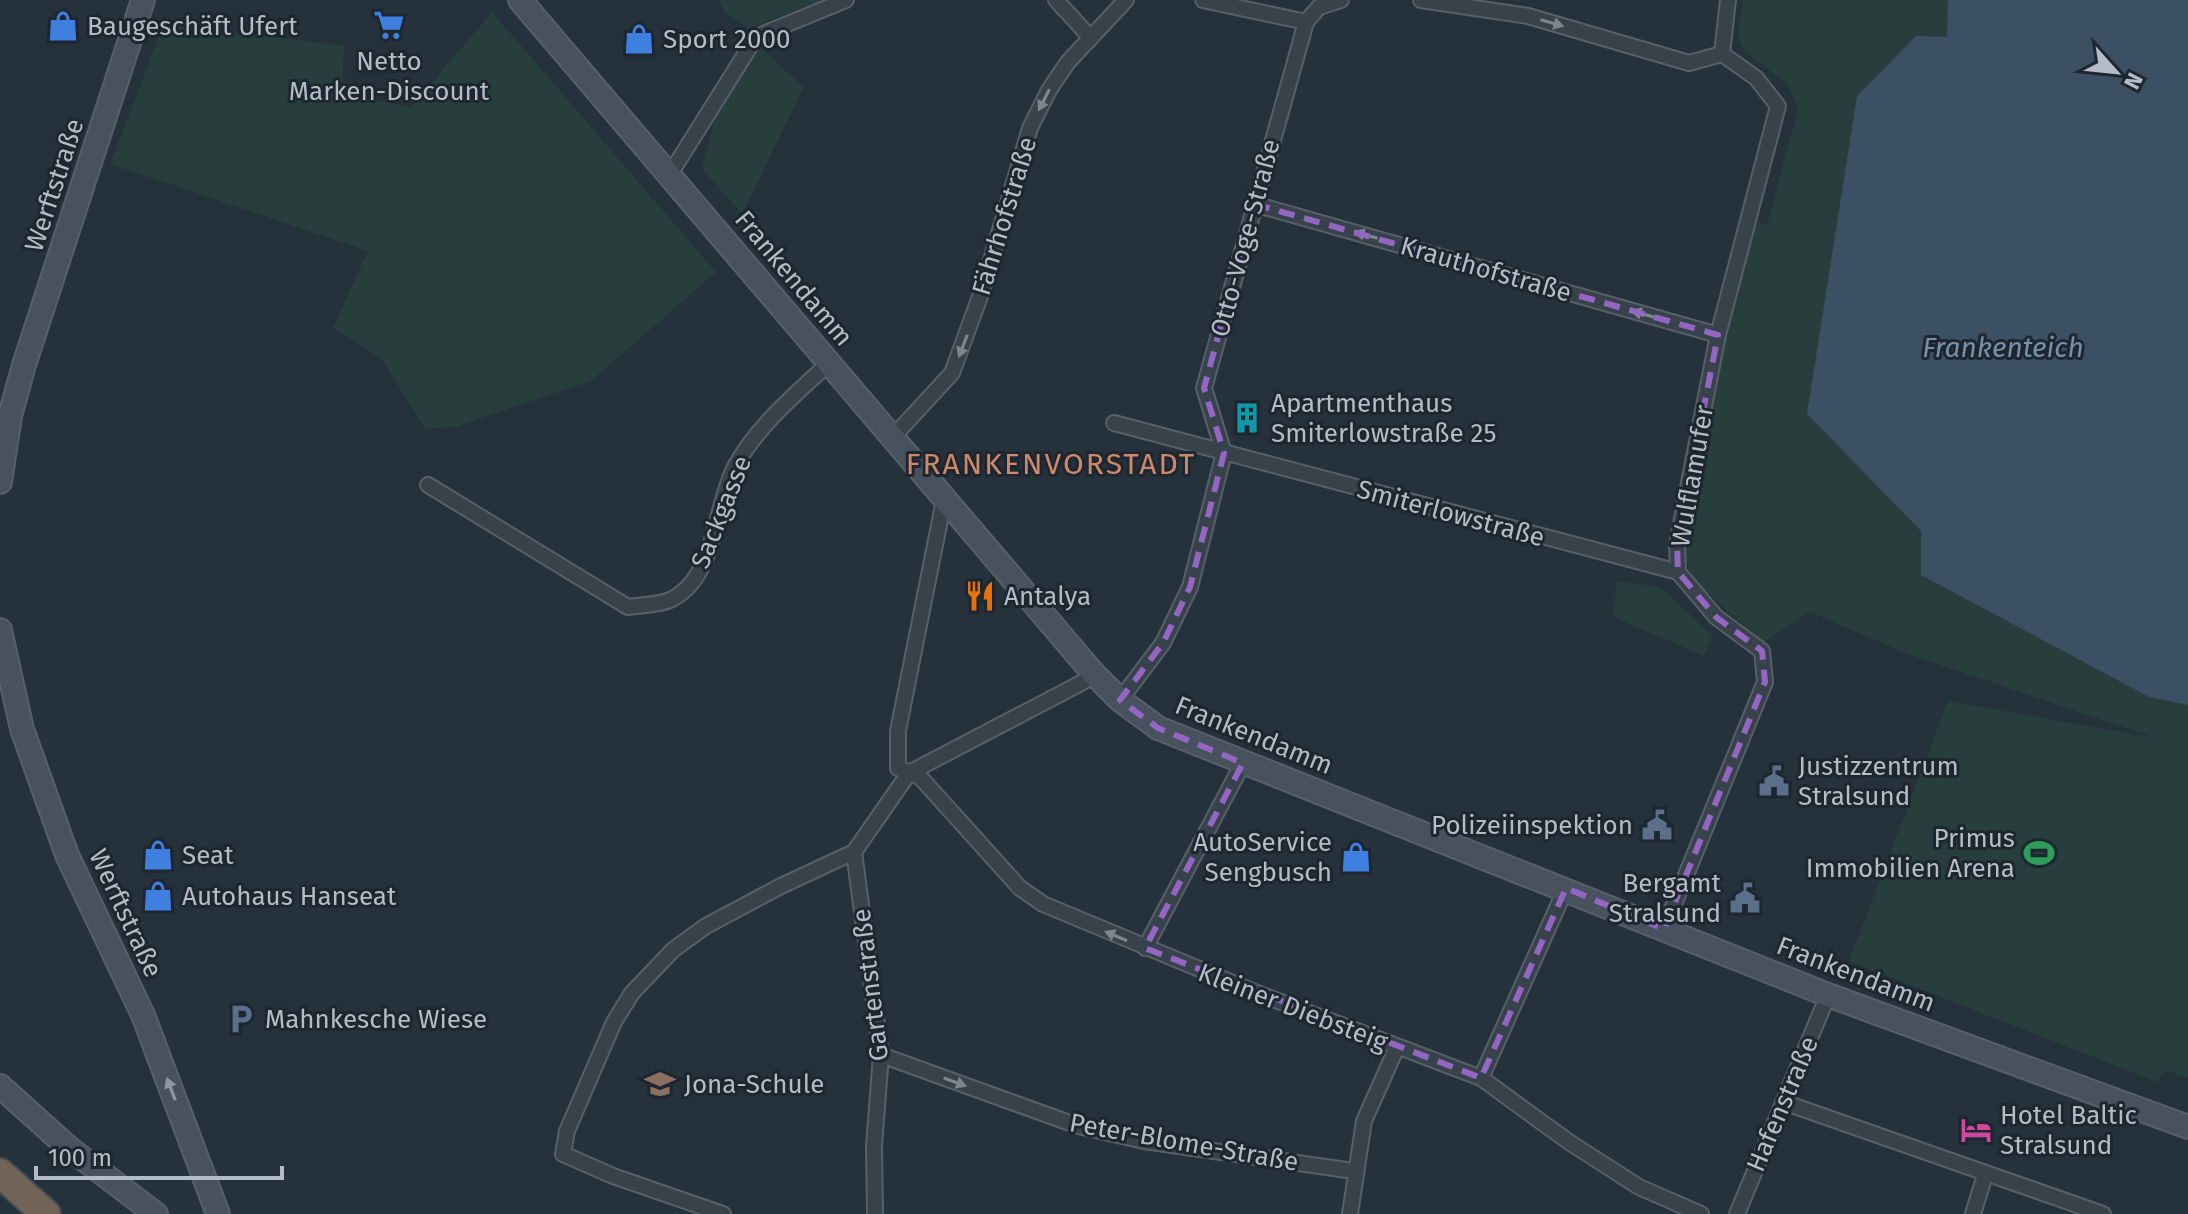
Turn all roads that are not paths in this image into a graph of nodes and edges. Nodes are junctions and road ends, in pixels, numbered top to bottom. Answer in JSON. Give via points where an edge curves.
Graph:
{"nodes":[{"id":1,"x":143,"y":0,"type":"edge"},
{"id":2,"x":520,"y":0,"type":"edge"},
{"id":3,"x":846,"y":0,"type":"edge"},
{"id":4,"x":1056,"y":0,"type":"edge"},
{"id":5,"x":1126,"y":0,"type":"edge"},
{"id":6,"x":1203,"y":0,"type":"edge"},
{"id":7,"x":1341,"y":0,"type":"edge"},
{"id":8,"x":1421,"y":0,"type":"edge"},
{"id":9,"x":1728,"y":0,"type":"edge"},
{"id":10,"x":1306,"y":22,"type":"junction"},
{"id":11,"x":1090,"y":37,"type":"junction"},
{"id":12,"x":1722,"y":54,"type":"junction"},
{"id":13,"x":670,"y":174,"type":"junction"},
{"id":14,"x":1254,"y":204,"type":"junction"},
{"id":15,"x":1718,"y":335,"type":"junction"},
{"id":16,"x":829,"y":363,"type":"junction"},
{"id":17,"x":1114,"y":423,"type":"dead end"},
{"id":18,"x":893,"y":437,"type":"junction"},
{"id":19,"x":1224,"y":453,"type":"junction"},
{"id":20,"x":0,"y":482,"type":"edge"},
{"id":21,"x":428,"y":485,"type":"dead end"},
{"id":22,"x":944,"y":500,"type":"junction"},
{"id":23,"x":1678,"y":572,"type":"junction"},
{"id":24,"x":0,"y":630,"type":"edge"},
{"id":25,"x":1093,"y":673,"type":"junction"},
{"id":26,"x":1120,"y":700,"type":"junction"},
{"id":27,"x":1243,"y":763,"type":"junction"},
{"id":28,"x":909,"y":773,"type":"junction"},
{"id":29,"x":854,"y":852,"type":"junction"},
{"id":30,"x":1566,"y":888,"type":"junction"},
{"id":31,"x":1664,"y":929,"type":"junction"},
{"id":32,"x":1145,"y":948,"type":"junction"},
{"id":33,"x":1828,"y":995,"type":"junction"},
{"id":34,"x":1397,"y":1047,"type":"junction"},
{"id":35,"x":881,"y":1055,"type":"junction"},
{"id":36,"x":1481,"y":1078,"type":"junction"},
{"id":37,"x":0,"y":1086,"type":"edge"},
{"id":38,"x":1783,"y":1102,"type":"junction"},
{"id":39,"x":2188,"y":1127,"type":"edge"},
{"id":40,"x":1354,"y":1171,"type":"junction"},
{"id":41,"x":0,"y":1173,"type":"edge"},
{"id":42,"x":1985,"y":1175,"type":"junction"},
{"id":43,"x":46,"y":1214,"type":"edge"},
{"id":44,"x":156,"y":1214,"type":"edge"},
{"id":45,"x":218,"y":1214,"type":"edge"},
{"id":46,"x":723,"y":1214,"type":"edge"},
{"id":47,"x":875,"y":1214,"type":"edge"},
{"id":48,"x":1350,"y":1214,"type":"edge"},
{"id":49,"x":1701,"y":1214,"type":"edge"},
{"id":50,"x":1737,"y":1214,"type":"edge"},
{"id":51,"x":1973,"y":1214,"type":"edge"},
{"id":52,"x":2103,"y":1214,"type":"edge"}],
"edges":[{"from":1,"to":20,"type":"street","name":"Werftstraße","via":[[24,365]]},
{"from":2,"to":13,"type":"street","name":"Frankendamm"},
{"from":3,"to":13,"type":"street","via":[[756,37]]},
{"from":4,"to":11,"type":"street"},
{"from":5,"to":11,"type":"street","name":"Fährhofstraße"},
{"from":6,"to":10,"type":"street"},
{"from":7,"to":10,"type":"street","via":[[1319,7]]},
{"from":8,"to":12,"type":"street","one_way":true,"via":[[1528,16],[1689,63]]},
{"from":9,"to":12,"type":"street"},
{"from":10,"to":14,"type":"street","name":"Otto-Voge-Straße"},
{"from":11,"to":18,"type":"street","name":"Fährhofstraße","one_way":true,"via":[[1049,90],[1030,128],[952,373]]},
{"from":12,"to":15,"type":"street","name":"Wulflamufer","via":[[1756,78],[1778,106]]},
{"from":13,"to":16,"type":"street","name":"Frankendamm"},
{"from":15,"to":14,"type":"street","name":"Krauthofstraße","one_way":true},
{"from":14,"to":19,"type":"street","name":"Otto-Voge-Straße","via":[[1204,388]]},
{"from":15,"to":23,"type":"street","name":"Wulflamufer","via":[[1677,544]]},
{"from":16,"to":18,"type":"street","name":"Frankendamm"},
{"from":16,"to":21,"type":"street","name":"Sackgasse","via":[[753,439],[722,499],[703,569],[671,600],[628,607]]},
{"from":17,"to":19,"type":"street"},
{"from":18,"to":22,"type":"street","name":"Frankendamm"},
{"from":19,"to":23,"type":"street","name":"Smiterlowstraße"},
{"from":19,"to":26,"type":"street","via":[[1190,587],[1163,643]]},
{"from":22,"to":25,"type":"street","name":"Frankendamm"},
{"from":22,"to":28,"type":"street","via":[[898,731],[898,768]]},
{"from":23,"to":31,"type":"street","name":"Wulflamufer","via":[[1716,617],[1762,651],[1765,682]]},
{"from":45,"to":24,"type":"street","name":"Werftstraße","one_way":true,"via":[[143,1015],[67,855],[22,729]]},
{"from":25,"to":26,"type":"street","name":"Frankendamm"},
{"from":25,"to":28,"type":"street"},
{"from":26,"to":27,"type":"street","name":"Frankendamm","via":[[1158,728]]},
{"from":27,"to":30,"type":"street","name":"Frankendamm"},
{"from":27,"to":32,"type":"street"},
{"from":28,"to":29,"type":"street"},
{"from":32,"to":28,"type":"street","name":"Kleiner Diebsteig","one_way":true,"via":[[1043,904],[1020,888],[920,777]]},
{"from":29,"to":35,"type":"street","name":"Gartenstraße"},
{"from":29,"to":46,"type":"street","via":[[706,926],[660,962],[614,1022],[567,1131],[563,1154]]},
{"from":30,"to":31,"type":"street","name":"Frankendamm"},
{"from":30,"to":36,"type":"street"},
{"from":31,"to":33,"type":"street","name":"Frankendamm"},
{"from":32,"to":34,"type":"street","name":"Kleiner Diebsteig"},
{"from":33,"to":38,"type":"street","name":"Hafenstraße"},
{"from":33,"to":39,"type":"street","name":"Frankendamm"},
{"from":34,"to":36,"type":"street","name":"Kleiner Diebsteig"},
{"from":34,"to":40,"type":"street","via":[[1364,1121]]},
{"from":35,"to":40,"type":"street","name":"Peter-Blome-Straße","one_way":true,"via":[[1078,1126],[1144,1141]]},
{"from":35,"to":47,"type":"street","name":"Gartenstraße"},
{"from":36,"to":49,"type":"street","name":"Kleiner Diebsteig","via":[[1639,1187]]},
{"from":37,"to":44,"type":"street","via":[[69,1148]]},
{"from":38,"to":42,"type":"street"},
{"from":38,"to":50,"type":"street","name":"Hafenstraße"},
{"from":40,"to":48,"type":"street"},
{"from":41,"to":43,"type":"highway"},
{"from":42,"to":51,"type":"street"},
{"from":42,"to":52,"type":"street"}]}
